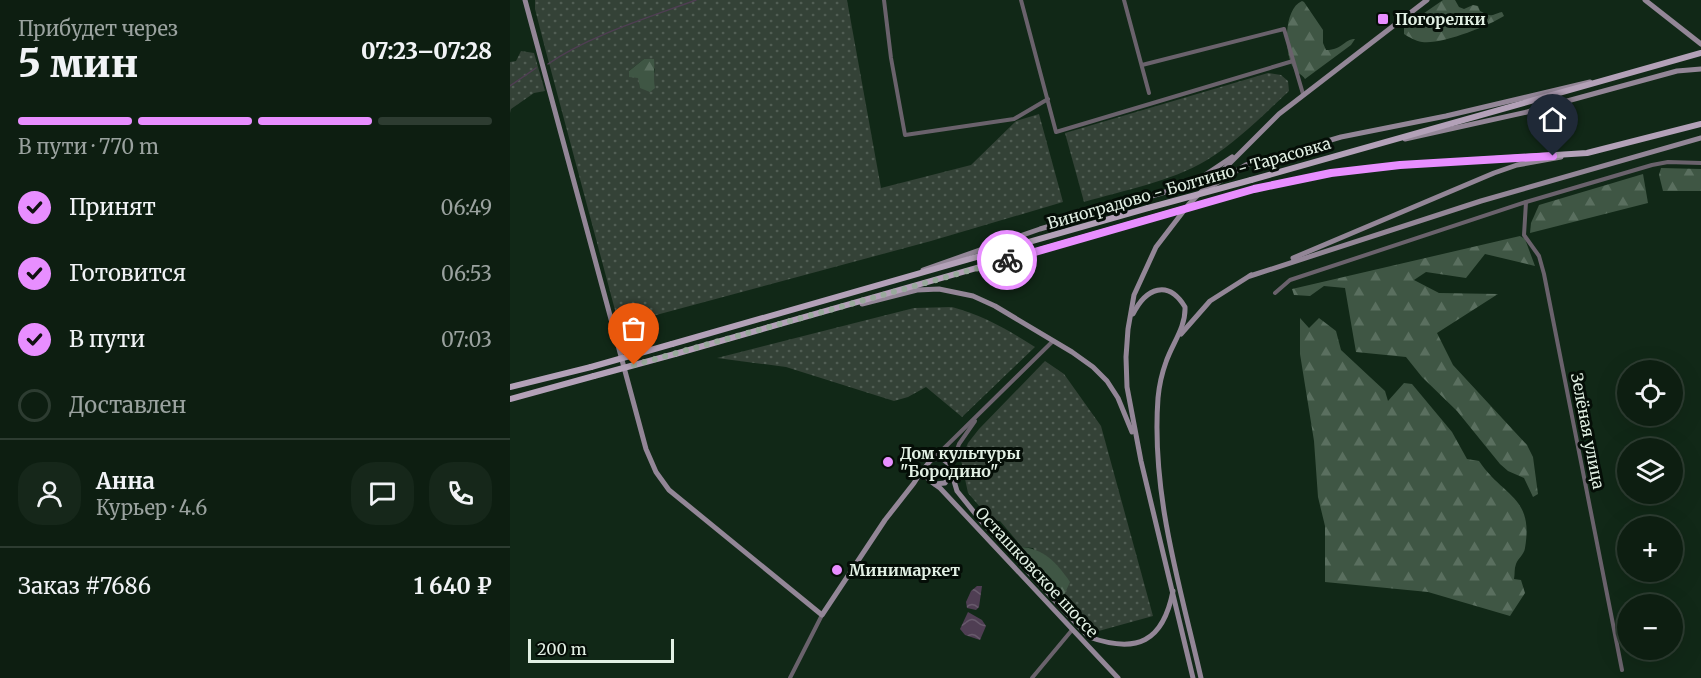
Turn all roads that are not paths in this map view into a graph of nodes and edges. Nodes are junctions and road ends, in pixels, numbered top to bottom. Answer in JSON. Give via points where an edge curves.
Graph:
{"nodes":[{"id":1,"x":525,"y":0,"type":"edge"},
{"id":2,"x":884,"y":0,"type":"edge"},
{"id":3,"x":1021,"y":0,"type":"edge"},
{"id":4,"x":1124,"y":0,"type":"edge"},
{"id":5,"x":1427,"y":0,"type":"edge"},
{"id":6,"x":1645,"y":0,"type":"edge"},
{"id":7,"x":1701,"y":44,"type":"edge"},
{"id":8,"x":1698,"y":54,"type":"edge"},
{"id":9,"x":1293,"y":61,"type":"junction"},
{"id":10,"x":1667,"y":63,"type":"junction"},
{"id":11,"x":1142,"y":64,"type":"junction"},
{"id":12,"x":1701,"y":69,"type":"edge"},
{"id":13,"x":1149,"y":93,"type":"dead end"},
{"id":14,"x":1303,"y":94,"type":"junction"},
{"id":15,"x":1048,"y":99,"type":"junction"},
{"id":16,"x":1701,"y":124,"type":"edge"},
{"id":17,"x":1701,"y":138,"type":"edge"},
{"id":18,"x":1243,"y":150,"type":"junction"},
{"id":19,"x":1350,"y":152,"type":"junction"},
{"id":20,"x":1587,"y":153,"type":"junction"},
{"id":21,"x":1701,"y":163,"type":"edge"},
{"id":22,"x":1194,"y":198,"type":"junction"},
{"id":23,"x":1526,"y":202,"type":"junction"},
{"id":24,"x":1250,"y":276,"type":"junction"},
{"id":25,"x":889,"y":282,"type":"junction"},
{"id":26,"x":1275,"y":293,"type":"dead end"},
{"id":27,"x":819,"y":314,"type":"junction"},
{"id":28,"x":1128,"y":329,"type":"junction"},
{"id":29,"x":1053,"y":340,"type":"junction"},
{"id":30,"x":1174,"y":344,"type":"junction"},
{"id":31,"x":510,"y":387,"type":"edge"},
{"id":32,"x":510,"y":399,"type":"edge"},
{"id":33,"x":979,"y":415,"type":"junction"},
{"id":34,"x":1139,"y":449,"type":"junction"},
{"id":35,"x":929,"y":463,"type":"junction"},
{"id":36,"x":951,"y":471,"type":"junction"},
{"id":37,"x":914,"y":483,"type":"junction"},
{"id":38,"x":932,"y":483,"type":"junction"},
{"id":39,"x":1173,"y":591,"type":"junction"},
{"id":40,"x":832,"y":601,"type":"junction"},
{"id":41,"x":807,"y":603,"type":"junction"},
{"id":42,"x":822,"y":615,"type":"junction"},
{"id":43,"x":1072,"y":630,"type":"junction"},
{"id":44,"x":1623,"y":670,"type":"dead end"},
{"id":45,"x":790,"y":678,"type":"edge"},
{"id":46,"x":1032,"y":678,"type":"edge"},
{"id":47,"x":1118,"y":678,"type":"edge"},
{"id":48,"x":1193,"y":678,"type":"edge"},
{"id":49,"x":1201,"y":678,"type":"edge"}],
"edges":[{"from":1,"to":41,"type":"main road","via":[[650,461],[669,490]]},
{"from":2,"to":15,"type":"street","via":[[906,135],[1014,119]]},
{"from":3,"to":15,"type":"street"},
{"from":4,"to":11,"type":"street"},
{"from":5,"to":14,"type":"main road"},
{"from":6,"to":7,"type":"main road"},
{"from":8,"to":10,"type":"main road","name":"Виноградово - Болтино - Тарасовка"},
{"from":9,"to":11,"type":"street","via":[[1284,29]]},
{"from":9,"to":14,"type":"street"},
{"from":9,"to":15,"type":"street","via":[[1056,132]]},
{"from":10,"to":19,"type":"main road","name":"Виноградово - Болтино - Тарасовка"},
{"from":10,"to":22,"type":"main road","via":[[1341,137],[1246,165]]},
{"from":11,"to":13,"type":"street"},
{"from":12,"to":19,"type":"main road","via":[[1677,71],[1527,112]]},
{"from":14,"to":18,"type":"main road"},
{"from":16,"to":20,"type":"main road","name":"Виноградово - Болтино - Тарасовка"},
{"from":17,"to":24,"type":"main road","via":[[1481,201]]},
{"from":18,"to":22,"type":"main road"},
{"from":18,"to":25,"type":"main road","via":[[1182,187],[1018,236]]},
{"from":19,"to":25,"type":"main road","name":"Виноградово - Болтино - Тарасовка","bridge":true},
{"from":20,"to":24,"type":"main road","via":[[1494,173]]},
{"from":20,"to":27,"type":"main road","name":"Виноградово - Болтино - Тарасовка","bridge":true,"via":[[1400,165],[1331,173],[1254,189]]},
{"from":21,"to":23,"type":"street","via":[[1668,162]]},
{"from":22,"to":28,"type":"main road","via":[[1156,247],[1134,295]]},
{"from":23,"to":26,"type":"street","via":[[1290,280]]},
{"from":23,"to":44,"type":"street","name":"Зелёная улица","via":[[1524,235],[1539,256],[1544,274]]},
{"from":24,"to":30,"type":"main road","via":[[1210,301]]},
{"from":25,"to":31,"type":"main road","name":"Виноградово - Болтино - Тарасовка","bridge":true},
{"from":27,"to":29,"type":"main road","via":[[917,290],[939,289],[973,296]]},
{"from":27,"to":32,"type":"main road","name":"Виноградово - Болтино - Тарасовка","bridge":true},
{"from":28,"to":30,"type":"main road","via":[[1133,311],[1142,299],[1158,290],[1168,290],[1185,307],[1184,322]]},
{"from":28,"to":34,"type":"main road","via":[[1127,387]]},
{"from":29,"to":33,"type":"street"},
{"from":29,"to":34,"type":"main road","via":[[1107,381]]},
{"from":30,"to":49,"type":"main road","via":[[1158,396],[1160,485],[1170,547]]},
{"from":33,"to":35,"type":"street"},
{"from":33,"to":36,"type":"street","via":[[959,444]]},
{"from":34,"to":39,"type":"main road"},
{"from":35,"to":36,"type":"main road","via":[[941,459]]},
{"from":35,"to":37,"type":"main road"},
{"from":35,"to":38,"type":"main road","via":[[925,472]]},
{"from":36,"to":38,"type":"main road","via":[[945,483]]},
{"from":36,"to":39,"type":"main road","name":"Осташковское шоссе","via":[[957,490],[976,515],[1089,637],[1125,645],[1142,640],[1164,622]]},
{"from":37,"to":38,"type":"main road"},
{"from":37,"to":40,"type":"main road"},
{"from":38,"to":43,"type":"main road","name":"Осташковское шоссе"},
{"from":39,"to":48,"type":"main road"},
{"from":40,"to":41,"type":"main road","via":[[821,606]]},
{"from":40,"to":42,"type":"main road"},
{"from":41,"to":42,"type":"main road"},
{"from":42,"to":45,"type":"street"},
{"from":43,"to":46,"type":"street"},
{"from":43,"to":47,"type":"main road","name":"Осташковское шоссе"}]}
